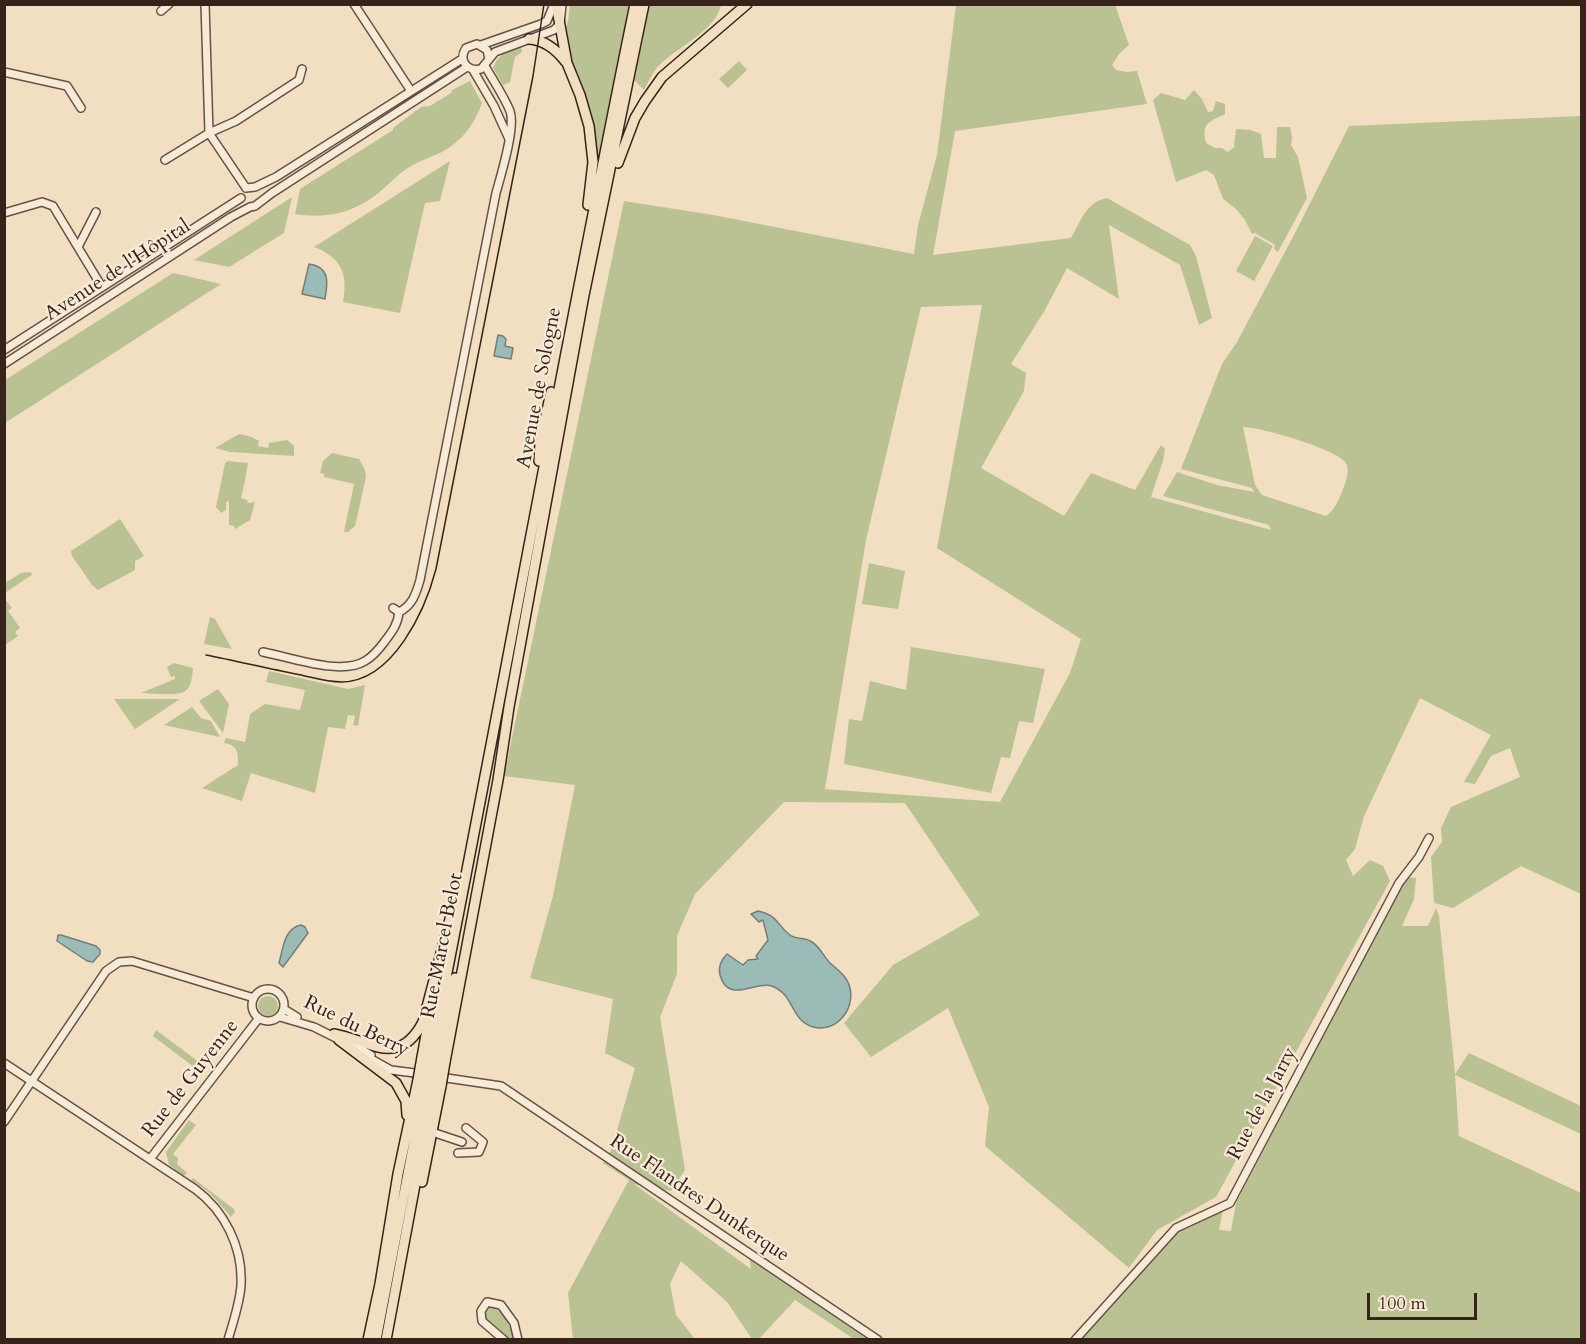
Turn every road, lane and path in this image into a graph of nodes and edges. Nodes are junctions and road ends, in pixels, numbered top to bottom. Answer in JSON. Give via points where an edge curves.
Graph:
{"nodes":[{"id":1,"x":169,"y":4,"type":"edge"},
{"id":2,"x":205,"y":4,"type":"edge"},
{"id":3,"x":354,"y":4,"type":"edge"},
{"id":4,"x":555,"y":4,"type":"edge"},
{"id":5,"x":562,"y":4,"type":"edge"},
{"id":6,"x":635,"y":4,"type":"edge"},
{"id":7,"x":644,"y":4,"type":"edge"},
{"id":8,"x":747,"y":4,"type":"edge"},
{"id":9,"x":161,"y":11,"type":"dead end"},
{"id":10,"x":559,"y":24,"type":"junction"},
{"id":11,"x":529,"y":39,"type":"junction"},
{"id":12,"x":481,"y":45,"type":"junction"},
{"id":13,"x":462,"y":59,"type":"junction"},
{"id":14,"x":489,"y":59,"type":"junction"},
{"id":15,"x":567,"y":63,"type":"junction"},
{"id":16,"x":485,"y":66,"type":"junction"},
{"id":17,"x":470,"y":68,"type":"junction"},
{"id":18,"x":302,"y":69,"type":"dead end"},
{"id":19,"x":4,"y":72,"type":"edge"},
{"id":20,"x":411,"y":91,"type":"junction"},
{"id":21,"x":505,"y":103,"type":"junction"},
{"id":22,"x":494,"y":106,"type":"junction"},
{"id":23,"x":81,"y":108,"type":"dead end"},
{"id":24,"x":209,"y":133,"type":"junction"},
{"id":25,"x":509,"y":139,"type":"junction"},
{"id":26,"x":165,"y":160,"type":"dead end"},
{"id":27,"x":246,"y":188,"type":"junction"},
{"id":28,"x":255,"y":188,"type":"junction"},
{"id":29,"x":241,"y":198,"type":"junction"},
{"id":30,"x":261,"y":201,"type":"junction"},
{"id":31,"x":250,"y":207,"type":"junction"},
{"id":32,"x":96,"y":212,"type":"dead end"},
{"id":33,"x":4,"y":213,"type":"edge"},
{"id":34,"x":78,"y":247,"type":"junction"},
{"id":35,"x":593,"y":255,"type":"junction"},
{"id":36,"x":111,"y":282,"type":"junction"},
{"id":37,"x":100,"y":288,"type":"junction"},
{"id":38,"x":117,"y":291,"type":"junction"},
{"id":39,"x":104,"y":300,"type":"junction"},
{"id":40,"x":4,"y":350,"type":"edge"},
{"id":41,"x":4,"y":364,"type":"edge"},
{"id":42,"x":535,"y":512,"type":"junction"},
{"id":43,"x":263,"y":652,"type":"dead end"},
{"id":44,"x":485,"y":779,"type":"junction"},
{"id":45,"x":1429,"y":838,"type":"dead end"},
{"id":46,"x":436,"y":978,"type":"junction"},
{"id":47,"x":254,"y":998,"type":"junction"},
{"id":48,"x":284,"y":1009,"type":"junction"},
{"id":49,"x":280,"y":1017,"type":"junction"},
{"id":50,"x":259,"y":1018,"type":"junction"},
{"id":51,"x":337,"y":1037,"type":"junction"},
{"id":52,"x":434,"y":1060,"type":"junction"},
{"id":53,"x":4,"y":1063,"type":"edge"},
{"id":54,"x":427,"y":1080,"type":"junction"},
{"id":55,"x":32,"y":1081,"type":"junction"},
{"id":56,"x":501,"y":1086,"type":"joint"},
{"id":57,"x":4,"y":1122,"type":"edge"},
{"id":58,"x":466,"y":1128,"type":"dead end"},
{"id":59,"x":432,"y":1132,"type":"junction"},
{"id":60,"x":462,"y":1142,"type":"dead end"},
{"id":61,"x":458,"y":1153,"type":"dead end"},
{"id":62,"x":150,"y":1159,"type":"junction"},
{"id":63,"x":401,"y":1160,"type":"junction"},
{"id":64,"x":410,"y":1192,"type":"junction"},
{"id":65,"x":228,"y":1340,"type":"edge"},
{"id":66,"x":368,"y":1340,"type":"edge"},
{"id":67,"x":376,"y":1340,"type":"edge"},
{"id":68,"x":386,"y":1340,"type":"edge"},
{"id":69,"x":504,"y":1340,"type":"edge"},
{"id":70,"x":518,"y":1340,"type":"edge"},
{"id":71,"x":878,"y":1340,"type":"edge"},
{"id":72,"x":1075,"y":1340,"type":"edge"}],
"edges":[{"from":1,"to":9,"type":"street"},
{"from":2,"to":24,"type":"street"},
{"from":3,"to":20,"type":"street"},
{"from":4,"to":10,"type":"main road"},
{"from":4,"to":12,"type":"street","via":[[542,24]]},
{"from":5,"to":10,"type":"street"},
{"from":6,"to":42,"type":"main road","name":"Avenue de Sologne"},
{"from":7,"to":35,"type":"main road"},
{"from":8,"to":35,"type":"main road","via":[[662,77],[634,118]]},
{"from":10,"to":11,"type":"street","via":[[548,33]]},
{"from":10,"to":15,"type":"main road"},
{"from":11,"to":14,"type":"street","via":[[495,52]]},
{"from":11,"to":15,"type":"main road","via":[[546,43]]},
{"from":12,"to":13,"type":"street","via":[[466,48]]},
{"from":12,"to":14,"type":"street"},
{"from":13,"to":17,"type":"street"},
{"from":13,"to":20,"type":"street"},
{"from":14,"to":16,"type":"street"},
{"from":15,"to":42,"type":"main road","via":[[589,126],[593,162],[540,443]]},
{"from":16,"to":17,"type":"street"},
{"from":16,"to":21,"type":"street"},
{"from":17,"to":22,"type":"street"},
{"from":17,"to":30,"type":"street"},
{"from":18,"to":24,"type":"street","via":[[299,80],[236,122]]},
{"from":19,"to":23,"type":"street","via":[[67,86]]},
{"from":20,"to":28,"type":"street"},
{"from":21,"to":22,"type":"street"},
{"from":21,"to":25,"type":"street","via":[[512,119]]},
{"from":22,"to":25,"type":"street"},
{"from":24,"to":26,"type":"street"},
{"from":24,"to":27,"type":"street"},
{"from":25,"to":43,"type":"street","via":[[420,580],[410,605],[396,610],[398,621],[393,632],[364,662],[347,667],[328,666]]},
{"from":27,"to":28,"type":"street"},
{"from":27,"to":29,"type":"street"},
{"from":28,"to":30,"type":"street"},
{"from":29,"to":31,"type":"street"},
{"from":29,"to":36,"type":"street","name":"Avenue de l'Hôpital"},
{"from":30,"to":31,"type":"street"},
{"from":31,"to":38,"type":"street","name":"Avenue de l'Hôpital"},
{"from":32,"to":34,"type":"street"},
{"from":33,"to":34,"type":"street","via":[[42,202],[53,206]]},
{"from":34,"to":37,"type":"street"},
{"from":35,"to":52,"type":"main road","name":"Rue Marcel Belot","via":[[509,707]]},
{"from":36,"to":37,"type":"street","name":"Avenue de l'Hôpital"},
{"from":36,"to":38,"type":"street"},
{"from":37,"to":39,"type":"street"},
{"from":37,"to":40,"type":"street","name":"Avenue de l'Hôpital"},
{"from":38,"to":39,"type":"street","name":"Avenue de l'Hôpital"},
{"from":39,"to":41,"type":"street","name":"Avenue de l'Hôpital"},
{"from":42,"to":44,"type":"main road","name":"Avenue de Sologne"},
{"from":44,"to":46,"type":"main road"},
{"from":44,"to":52,"type":"main road","name":"Rue Marcel Belot"},
{"from":45,"to":72,"type":"street","name":"Rue de la Jarry","via":[[1399,883],[1230,1203],[1176,1228]]},
{"from":46,"to":51,"type":"main road","via":[[423,1022],[405,1043],[382,1049]]},
{"from":46,"to":52,"type":"main road"},
{"from":47,"to":48,"type":"street","via":[[260,991],[274,990],[283,1000]]},
{"from":47,"to":50,"type":"street","via":[[254,1011]]},
{"from":47,"to":55,"type":"street","via":[[132,961],[119,962],[106,971]]},
{"from":48,"to":49,"type":"street"},
{"from":48,"to":51,"type":"street","name":"Rue du Berry"},
{"from":49,"to":50,"type":"street","via":[[271,1021]]},
{"from":49,"to":51,"type":"street","name":"Rue du Berry"},
{"from":50,"to":62,"type":"street","name":"Rue de Guyenne"},
{"from":51,"to":54,"type":"street","name":"Rue du Berry","via":[[386,1064]]},
{"from":51,"to":63,"type":"main road","via":[[402,1092],[408,1112]]},
{"from":52,"to":54,"type":"main road","name":"Rue Marcel Belot","bridge":true},
{"from":52,"to":54,"type":"main road","bridge":true},
{"from":53,"to":55,"type":"street"},
{"from":54,"to":56,"type":"street","name":"Rue du Berry"},
{"from":54,"to":59,"type":"main road"},
{"from":54,"to":63,"type":"main road"},
{"from":54,"to":64,"type":"main road","name":"Rue Marcel Belot"},
{"from":55,"to":57,"type":"street"},
{"from":55,"to":62,"type":"street"},
{"from":56,"to":71,"type":"street","name":"Rue Flandres Dunkerque"},
{"from":58,"to":61,"type":"street","via":[[483,1142],[479,1152]]},
{"from":59,"to":60,"type":"street"},
{"from":59,"to":68,"type":"main road","via":[[398,1308]]},
{"from":62,"to":65,"type":"street","via":[[205,1197],[231,1230],[241,1286]]},
{"from":63,"to":66,"type":"main road"},
{"from":64,"to":67,"type":"main road"},
{"from":64,"to":68,"type":"main road"},
{"from":69,"to":70,"type":"street","via":[[482,1321],[481,1311],[487,1302],[501,1305],[514,1323]]}]}
